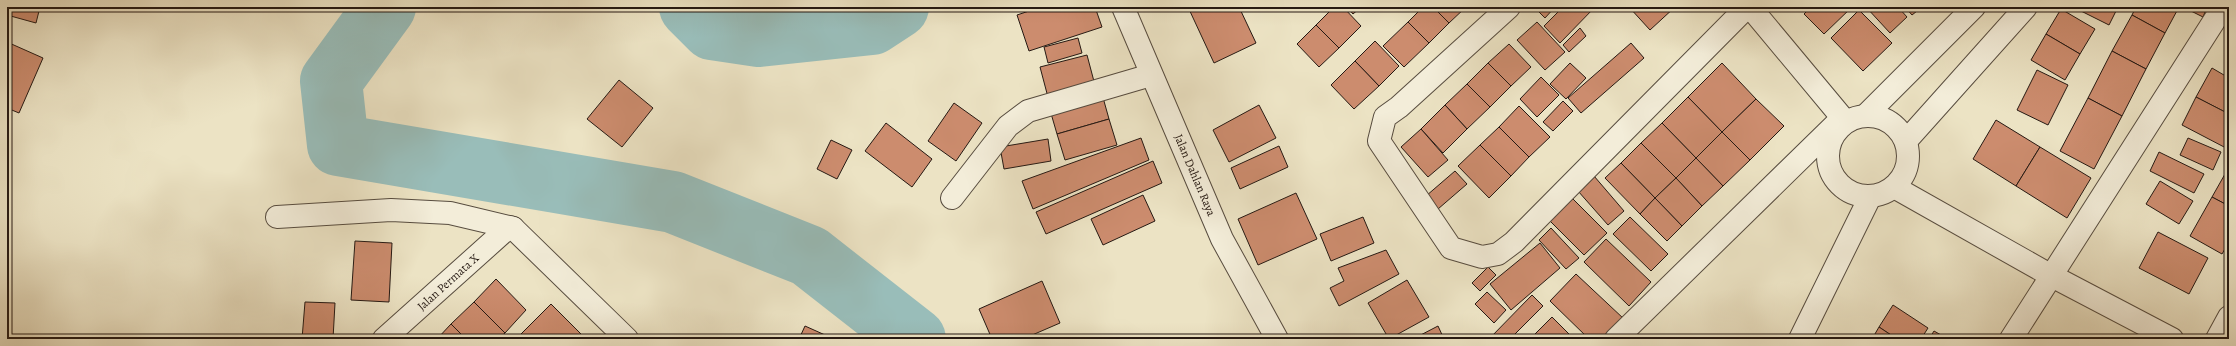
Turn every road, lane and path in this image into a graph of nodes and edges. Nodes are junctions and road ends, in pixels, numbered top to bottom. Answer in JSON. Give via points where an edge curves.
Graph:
{"nodes":[{"id":1,"x":1123,"y":7,"type":"edge"},
{"id":2,"x":1509,"y":7,"type":"edge"},
{"id":3,"x":1746,"y":7,"type":"edge"},
{"id":4,"x":1750,"y":7,"type":"edge"},
{"id":5,"x":1974,"y":7,"type":"edge"},
{"id":6,"x":2026,"y":7,"type":"edge"},
{"id":7,"x":2223,"y":7,"type":"edge"},
{"id":8,"x":1151,"y":75,"type":"junction"},
{"id":9,"x":1867,"y":114,"type":"junction"},
{"id":10,"x":1843,"y":120,"type":"junction"},
{"id":11,"x":1906,"y":141,"type":"junction"},
{"id":12,"x":1894,"y":187,"type":"junction"},
{"id":13,"x":1870,"y":197,"type":"junction"},
{"id":14,"x":952,"y":198,"type":"dead end"},
{"id":15,"x":277,"y":217,"type":"dead end"},
{"id":16,"x":513,"y":228,"type":"junction"},
{"id":17,"x":2050,"y":275,"type":"junction"},
{"id":18,"x":2229,"y":317,"type":"edge"},
{"id":19,"x":384,"y":339,"type":"edge"},
{"id":20,"x":627,"y":339,"type":"edge"},
{"id":21,"x":1277,"y":339,"type":"edge"},
{"id":22,"x":1616,"y":339,"type":"edge"},
{"id":23,"x":1800,"y":339,"type":"edge"},
{"id":24,"x":2011,"y":339,"type":"edge"},
{"id":25,"x":2172,"y":339,"type":"edge"},
{"id":26,"x":2217,"y":339,"type":"edge"}],
"edges":[{"from":1,"to":8,"type":"street","name":"Jalan Dahlan Raya"},
{"from":2,"to":3,"type":"street","via":[[1385,116],[1379,141],[1451,248],[1482,257],[1498,254],[1514,242]]},
{"from":4,"to":10,"type":"street"},
{"from":5,"to":9,"type":"street"},
{"from":6,"to":11,"type":"street"},
{"from":7,"to":17,"type":"street"},
{"from":8,"to":14,"type":"street","via":[[1028,111],[1016,119]]},
{"from":8,"to":21,"type":"street","name":"Jalan Dahlan Raya","via":[[1222,239]]},
{"from":9,"to":10,"type":"street"},
{"from":9,"to":11,"type":"street","via":[[1891,122]]},
{"from":10,"to":13,"type":"street","via":[[1829,142],[1829,169],[1845,190]]},
{"from":10,"to":22,"type":"street"},
{"from":11,"to":12,"type":"street","via":[[1908,166]]},
{"from":12,"to":13,"type":"street"},
{"from":12,"to":17,"type":"street"},
{"from":13,"to":23,"type":"street"},
{"from":15,"to":16,"type":"street","via":[[391,210],[450,213]]},
{"from":16,"to":19,"type":"street","name":"Jalan Permata X","via":[[509,228]]},
{"from":16,"to":20,"type":"street"},
{"from":17,"to":24,"type":"street"},
{"from":17,"to":25,"type":"street"},
{"from":18,"to":26,"type":"street"}]}
